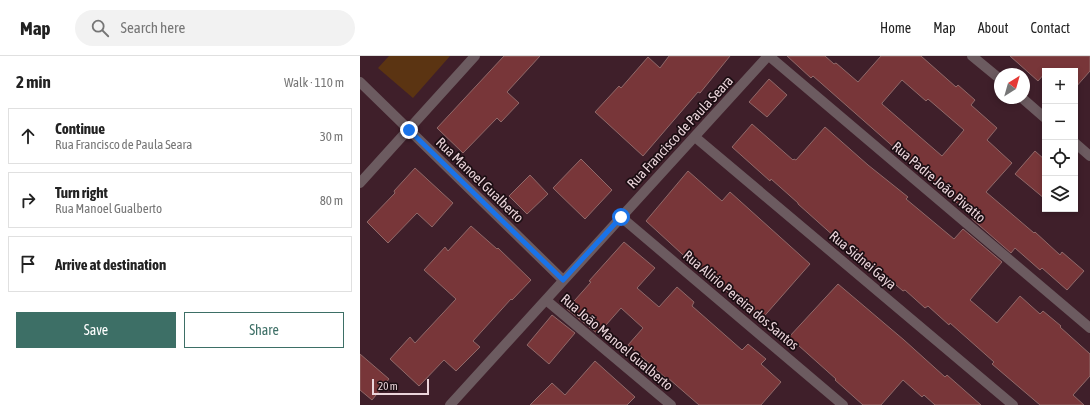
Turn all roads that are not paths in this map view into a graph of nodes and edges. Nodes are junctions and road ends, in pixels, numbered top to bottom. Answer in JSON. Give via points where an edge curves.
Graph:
{"nodes":[{"id":1,"x":475,"y":56,"type":"edge"},
{"id":2,"x":769,"y":56,"type":"edge"},
{"id":3,"x":972,"y":56,"type":"edge"},
{"id":4,"x":994,"y":75,"type":"edge"},
{"id":5,"x":360,"y":82,"type":"edge"},
{"id":6,"x":1029,"y":104,"type":"edge"},
{"id":7,"x":1042,"y":115,"type":"edge"},
{"id":8,"x":409,"y":130,"type":"junction"},
{"id":9,"x":694,"y":137,"type":"junction"},
{"id":10,"x":1078,"y":146,"type":"edge"},
{"id":11,"x":1090,"y":156,"type":"edge"},
{"id":12,"x":360,"y":183,"type":"edge"},
{"id":13,"x":621,"y":217,"type":"junction"},
{"id":14,"x":563,"y":280,"type":"junction"},
{"id":15,"x":546,"y":300,"type":"junction"},
{"id":16,"x":1090,"y":328,"type":"edge"},
{"id":17,"x":450,"y":405,"type":"edge"},
{"id":18,"x":671,"y":405,"type":"edge"},
{"id":19,"x":843,"y":405,"type":"edge"},
{"id":20,"x":1013,"y":405,"type":"edge"}],
"edges":[{"from":1,"to":8,"type":"street"},
{"from":2,"to":9,"type":"street","name":"Rua Francisco de Paula Seara"},
{"from":2,"to":16,"type":"street","name":"Rua Padre João Pivatto"},
{"from":3,"to":4,"type":"street"},
{"from":5,"to":8,"type":"street","name":"Rua Manoel Gualberto"},
{"from":6,"to":7,"type":"street"},
{"from":8,"to":12,"type":"street"},
{"from":8,"to":14,"type":"street","name":"Rua Manoel Gualberto"},
{"from":9,"to":13,"type":"street","name":"Rua Francisco de Paula Seara"},
{"from":9,"to":20,"type":"street","name":"Rua Sidnei Gaya"},
{"from":10,"to":11,"type":"street"},
{"from":13,"to":14,"type":"street","name":"Rua Francisco de Paula Seara"},
{"from":13,"to":19,"type":"street","name":"Rua Alírio Pereira dos Santos"},
{"from":14,"to":15,"type":"street","name":"Rua Francisco de Paula Seara"},
{"from":15,"to":17,"type":"street","name":"Rua Francisco de Paula Seara"},
{"from":15,"to":18,"type":"street","name":"Rua João Manoel Gualberto"}]}
